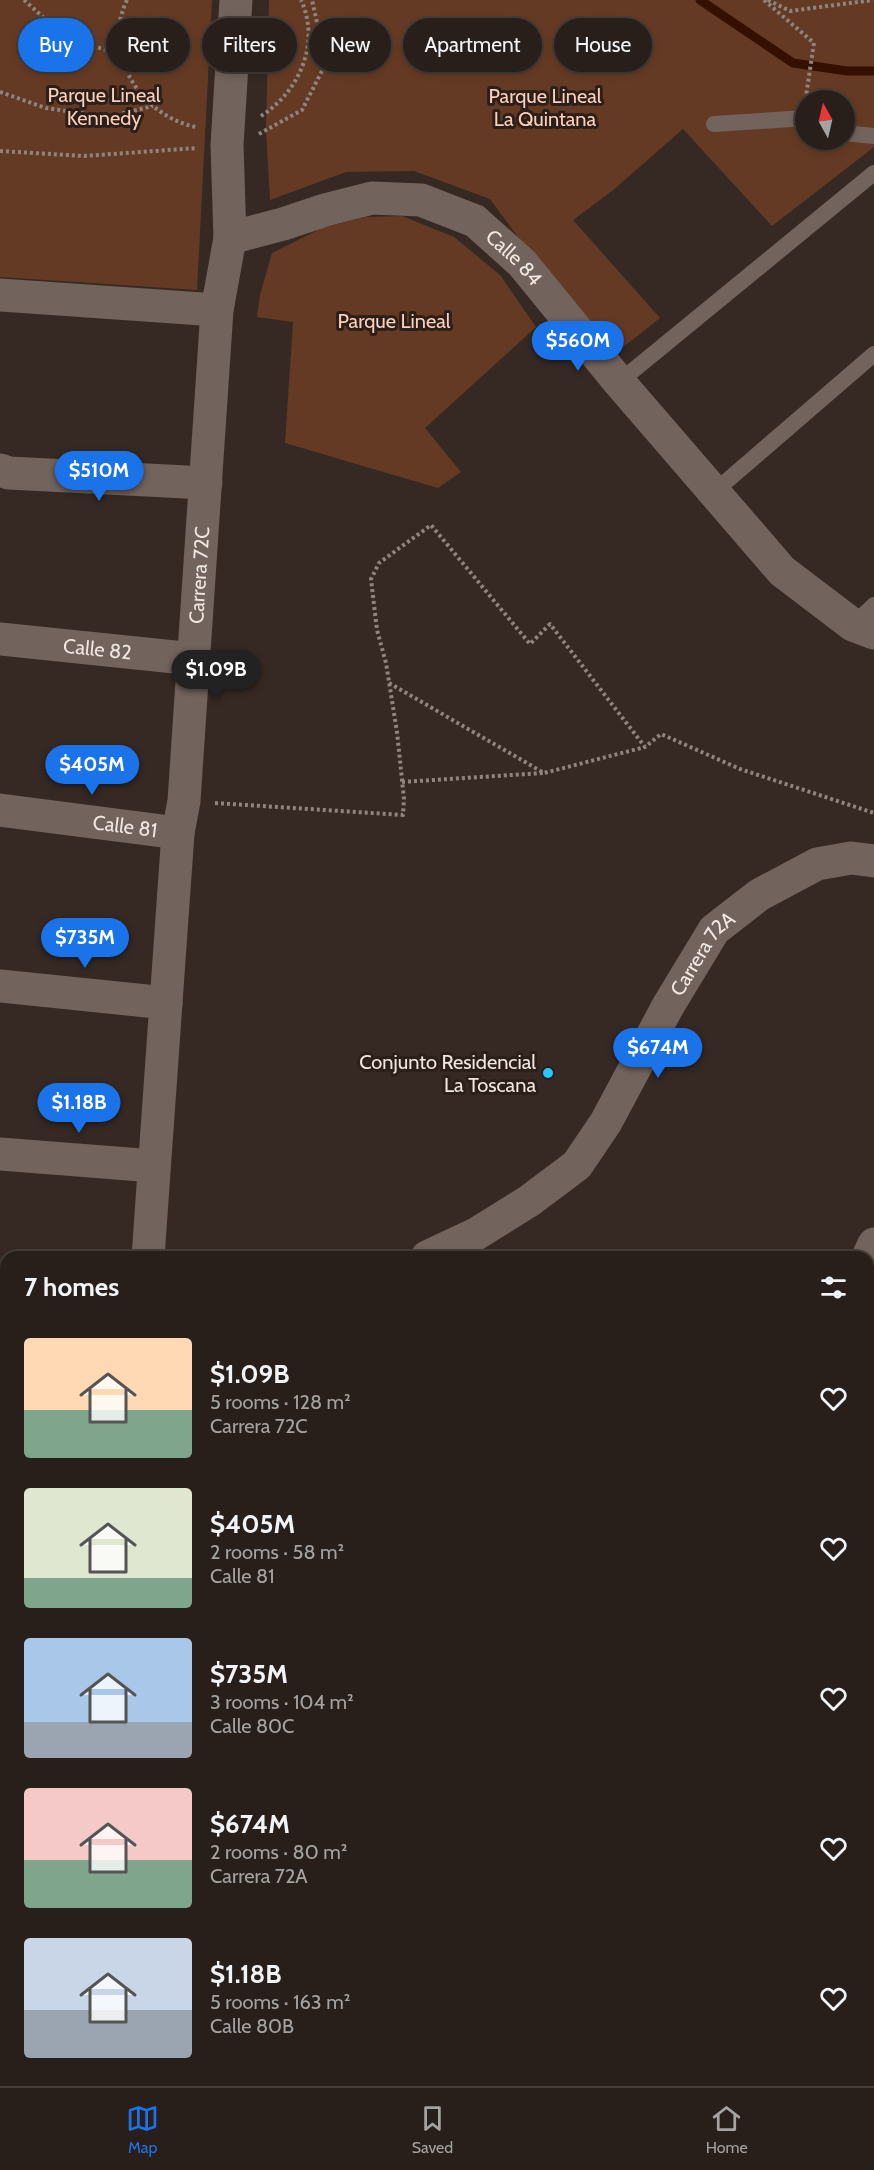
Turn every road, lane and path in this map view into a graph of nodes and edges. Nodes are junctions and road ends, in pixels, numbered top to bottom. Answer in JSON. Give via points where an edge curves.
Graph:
{"nodes":[{"id":1,"x":24,"y":0,"type":"edge"},
{"id":2,"x":236,"y":0,"type":"edge"},
{"id":3,"x":766,"y":0,"type":"edge"},
{"id":4,"x":873,"y":0,"type":"edge"},
{"id":5,"x":106,"y":50,"type":"edge"},
{"id":6,"x":808,"y":87,"type":"dead end"},
{"id":7,"x":0,"y":92,"type":"edge"},
{"id":8,"x":153,"y":106,"type":"dead end"},
{"id":9,"x":795,"y":119,"type":"edge"},
{"id":10,"x":714,"y":124,"type":"dead end"},
{"id":11,"x":855,"y":134,"type":"edge"},
{"id":12,"x":874,"y":136,"type":"edge"},
{"id":13,"x":874,"y":173,"type":"edge"},
{"id":14,"x":230,"y":238,"type":"junction"},
{"id":15,"x":0,"y":295,"type":"edge"},
{"id":16,"x":217,"y":310,"type":"junction"},
{"id":17,"x":874,"y":354,"type":"edge"},
{"id":18,"x":619,"y":382,"type":"junction"},
{"id":19,"x":0,"y":471,"type":"edge"},
{"id":20,"x":206,"y":483,"type":"junction"},
{"id":21,"x":714,"y":492,"type":"junction"},
{"id":22,"x":867,"y":621,"type":"edge"},
{"id":23,"x":0,"y":639,"type":"edge"},
{"id":24,"x":194,"y":659,"type":"junction"},
{"id":25,"x":389,"y":683,"type":"junction"},
{"id":26,"x":645,"y":747,"type":"junction"},
{"id":27,"x":544,"y":773,"type":"junction"},
{"id":28,"x":402,"y":782,"type":"junction"},
{"id":29,"x":184,"y":801,"type":"junction"},
{"id":30,"x":0,"y":810,"type":"edge"},
{"id":31,"x":874,"y":813,"type":"edge"},
{"id":32,"x":178,"y":833,"type":"junction"},
{"id":33,"x":874,"y":861,"type":"edge"},
{"id":34,"x":0,"y":986,"type":"edge"},
{"id":35,"x":166,"y":1003,"type":"junction"},
{"id":36,"x":0,"y":1154,"type":"edge"},
{"id":37,"x":154,"y":1166,"type":"junction"},
{"id":38,"x":148,"y":1251,"type":"edge"},
{"id":39,"x":440,"y":1251,"type":"edge"}],
"edges":[{"from":1,"to":5,"type":"path","via":[[65,37]]},
{"from":2,"to":14,"type":"street","name":"Carrera 72C","via":[[227,145]]},
{"from":3,"to":4,"type":"path","via":[[790,11]]},
{"from":3,"to":6,"type":"path","via":[[814,43]]},
{"from":7,"to":8,"type":"path","via":[[46,108],[108,117]]},
{"from":9,"to":10,"type":"lane"},
{"from":11,"to":12,"type":"lane"},
{"from":13,"to":18,"type":"lane"},
{"from":14,"to":16,"type":"street","name":"Carrera 72C"},
{"from":14,"to":18,"type":"street","name":"Calle 84","via":[[372,198],[421,200],[475,221],[522,263]]},
{"from":15,"to":16,"type":"street"},
{"from":16,"to":20,"type":"street","name":"Carrera 72C"},
{"from":17,"to":21,"type":"lane"},
{"from":18,"to":21,"type":"street","name":"Calle 84"},
{"from":19,"to":20,"type":"street"},
{"from":20,"to":24,"type":"street","name":"Carrera 72C"},
{"from":21,"to":22,"type":"street","name":"Calle 84","via":[[782,571]]},
{"from":23,"to":24,"type":"street","name":"Calle 82"},
{"from":24,"to":29,"type":"street","name":"Carrera 72C"},
{"from":25,"to":26,"type":"path","via":[[371,579],[379,563],[431,525],[530,644],[550,624]]},
{"from":25,"to":27,"type":"path"},
{"from":25,"to":28,"type":"path"},
{"from":26,"to":27,"type":"path"},
{"from":26,"to":31,"type":"path","via":[[661,734],[740,769]]},
{"from":27,"to":28,"type":"path"},
{"from":28,"to":29,"type":"path","via":[[404,815]]},
{"from":29,"to":32,"type":"street","name":"Carrera 72C"},
{"from":30,"to":32,"type":"street","name":"Calle 81"},
{"from":32,"to":35,"type":"street","name":"Carrera 72C"},
{"from":33,"to":39,"type":"street","name":"Carrera 72A","via":[[850,858],[817,864],[759,895],[714,930],[606,1122],[577,1165],[529,1201]]},
{"from":34,"to":35,"type":"street"},
{"from":35,"to":37,"type":"street","name":"Carrera 72C"},
{"from":36,"to":37,"type":"street"},
{"from":37,"to":38,"type":"street","name":"Carrera 72C"}]}
